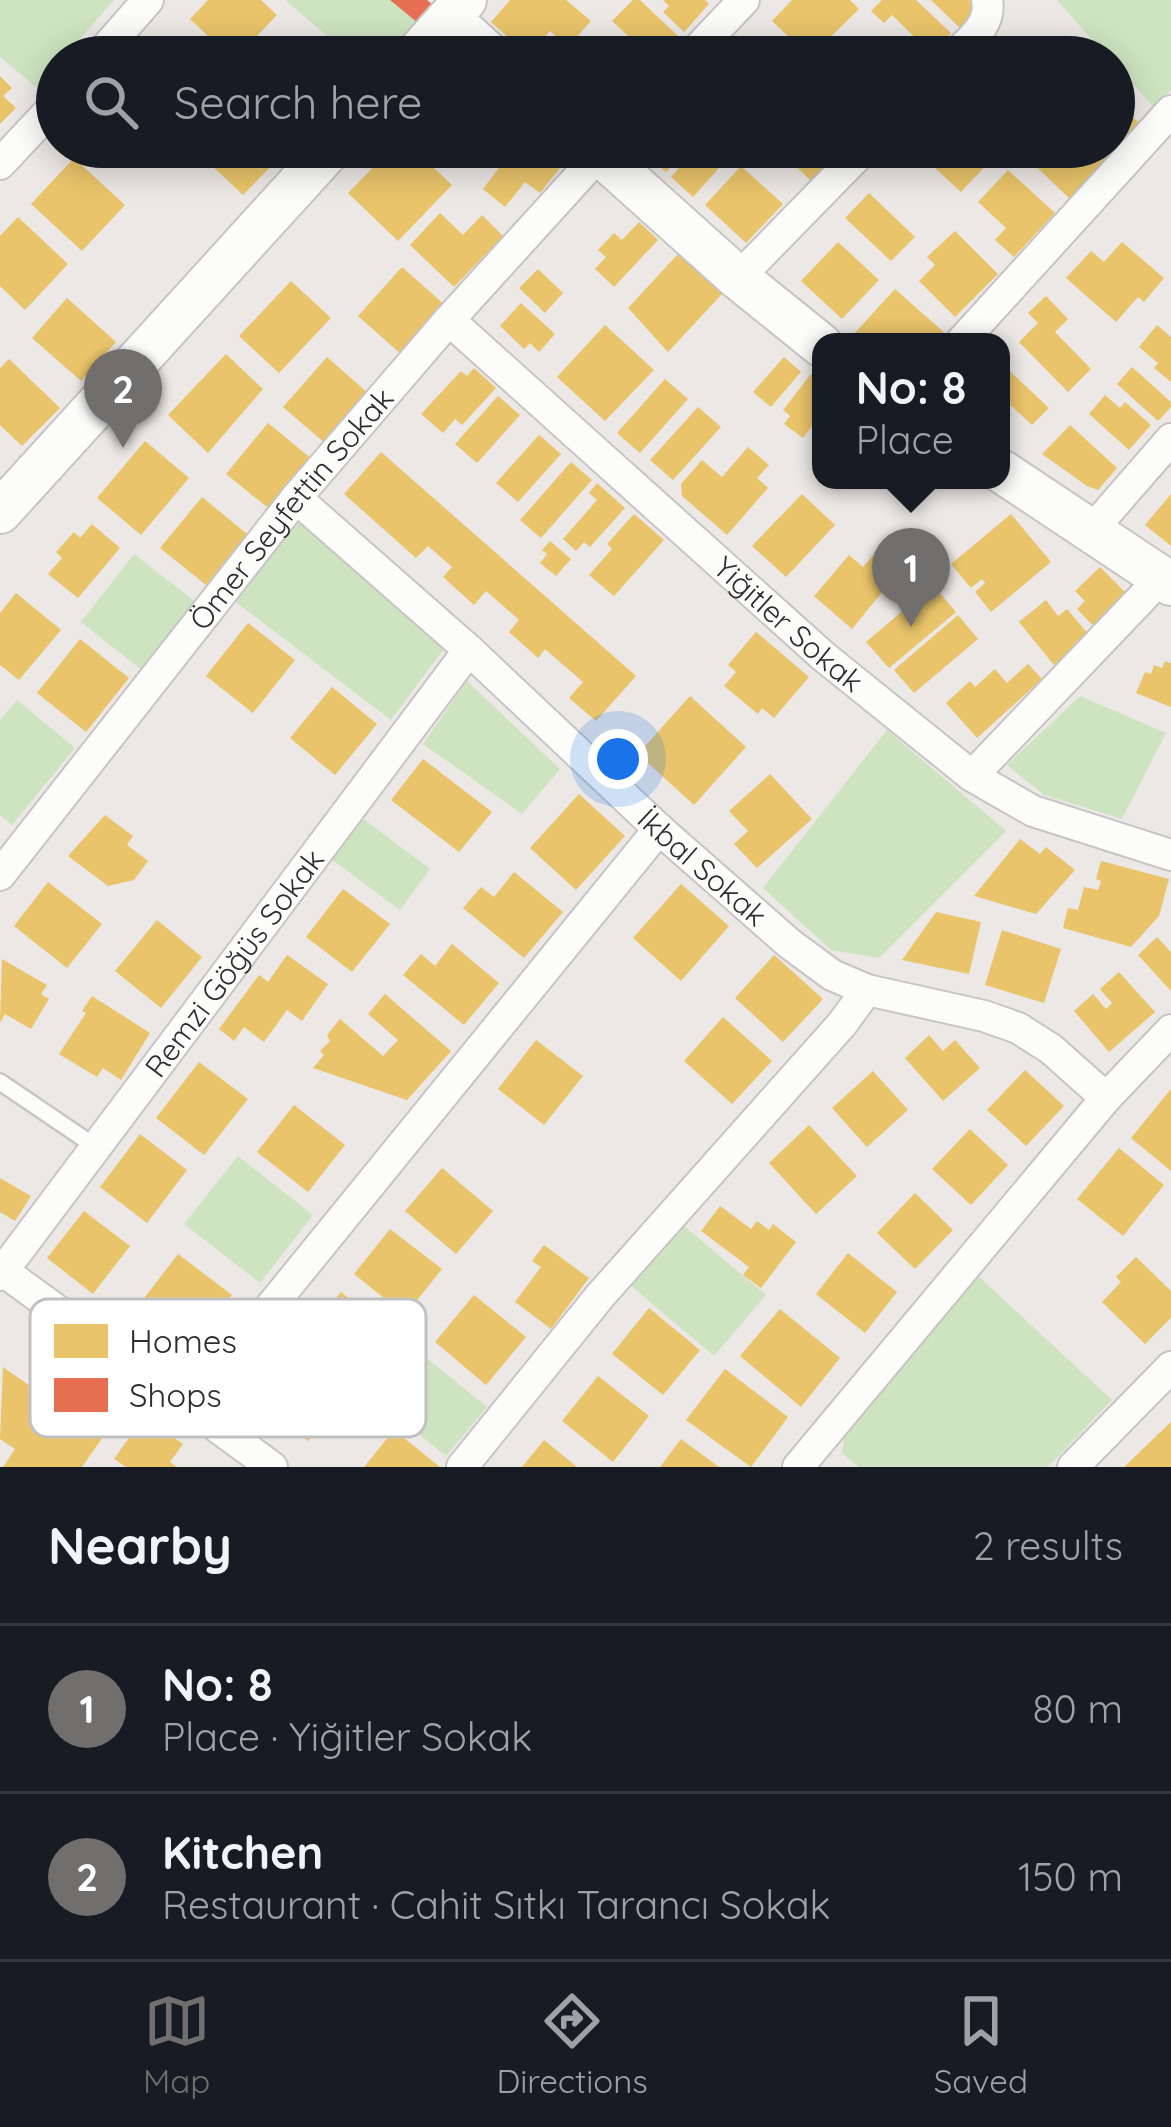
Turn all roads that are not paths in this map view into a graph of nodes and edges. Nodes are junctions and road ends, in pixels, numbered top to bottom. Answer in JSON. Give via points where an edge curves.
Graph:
{"nodes":[{"id":1,"x":148,"y":0,"type":"edge"},
{"id":2,"x":744,"y":0,"type":"edge"},
{"id":3,"x":987,"y":0,"type":"edge"},
{"id":4,"x":457,"y":9,"type":"edge"},
{"id":5,"x":116,"y":36,"type":"edge"},
{"id":6,"x":433,"y":36,"type":"edge"},
{"id":7,"x":477,"y":36,"type":"edge"},
{"id":8,"x":711,"y":36,"type":"edge"},
{"id":9,"x":974,"y":36,"type":"edge"},
{"id":10,"x":1171,"y":111,"type":"edge"},
{"id":11,"x":36,"y":125,"type":"edge"},
{"id":12,"x":1135,"y":151,"type":"edge"},
{"id":13,"x":0,"y":164,"type":"edge"},
{"id":14,"x":313,"y":168,"type":"edge"},
{"id":15,"x":582,"y":168,"type":"edge"},
{"id":16,"x":619,"y":168,"type":"edge"},
{"id":17,"x":845,"y":168,"type":"edge"},
{"id":18,"x":1119,"y":168,"type":"edge"},
{"id":19,"x":738,"y":278,"type":"junction"},
{"id":20,"x":449,"y":320,"type":"junction"},
{"id":21,"x":969,"y":333,"type":"edge"},
{"id":22,"x":812,"y":338,"type":"edge"},
{"id":23,"x":1171,"y":439,"type":"edge"},
{"id":24,"x":1010,"y":477,"type":"edge"},
{"id":25,"x":296,"y":498,"type":"junction"},
{"id":26,"x":0,"y":512,"type":"edge"},
{"id":27,"x":1091,"y":531,"type":"junction"},
{"id":28,"x":1166,"y":581,"type":"edge"},
{"id":29,"x":469,"y":650,"type":"junction"},
{"id":30,"x":972,"y":776,"type":"junction"},
{"id":31,"x":659,"y":829,"type":"junction"},
{"id":32,"x":1171,"y":854,"type":"edge"},
{"id":33,"x":0,"y":875,"type":"edge"},
{"id":34,"x":867,"y":990,"type":"junction"},
{"id":35,"x":1171,"y":1030,"type":"edge"},
{"id":36,"x":0,"y":1082,"type":"edge"},
{"id":37,"x":1106,"y":1098,"type":"junction"},
{"id":38,"x":96,"y":1148,"type":"junction"},
{"id":39,"x":2,"y":1273,"type":"edge"},
{"id":40,"x":39,"y":1299,"type":"edge"},
{"id":41,"x":277,"y":1299,"type":"edge"},
{"id":42,"x":1171,"y":1367,"type":"edge"},
{"id":43,"x":232,"y":1437,"type":"edge"},
{"id":44,"x":813,"y":1462,"type":"edge"},
{"id":45,"x":272,"y":1467,"type":"edge"},
{"id":46,"x":462,"y":1467,"type":"edge"},
{"id":47,"x":1072,"y":1467,"type":"edge"}],
"edges":[{"from":1,"to":5,"type":"street"},
{"from":2,"to":8,"type":"street"},
{"from":3,"to":9,"type":"street","via":[[988,18]]},
{"from":4,"to":6,"type":"street"},
{"from":4,"to":7,"type":"street"},
{"from":10,"to":12,"type":"street"},
{"from":11,"to":13,"type":"street"},
{"from":14,"to":26,"type":"street"},
{"from":15,"to":20,"type":"street","name":"Ömer Seyfettin Sokak"},
{"from":16,"to":19,"type":"street"},
{"from":17,"to":19,"type":"street"},
{"from":18,"to":21,"type":"street"},
{"from":19,"to":22,"type":"street"},
{"from":20,"to":25,"type":"street","name":"Ömer Seyfettin Sokak"},
{"from":20,"to":30,"type":"street","name":"Yiğitler Sokak","via":[[823,656]]},
{"from":23,"to":27,"type":"street"},
{"from":24,"to":27,"type":"street"},
{"from":25,"to":29,"type":"street","name":"İkbal Sokak"},
{"from":25,"to":33,"type":"street","name":"Ömer Seyfettin Sokak"},
{"from":27,"to":28,"type":"street"},
{"from":28,"to":30,"type":"street"},
{"from":29,"to":31,"type":"street","name":"İkbal Sokak"},
{"from":29,"to":38,"type":"street","name":"Remzi Göğüs Sokak"},
{"from":30,"to":32,"type":"street","name":"Yiğitler Sokak","via":[[1033,812]]},
{"from":31,"to":34,"type":"street","name":"İkbal Sokak","via":[[790,944]]},
{"from":31,"to":41,"type":"street"},
{"from":34,"to":37,"type":"street","name":"İkbal Sokak","via":[[1018,1028]]},
{"from":34,"to":46,"type":"street"},
{"from":35,"to":37,"type":"street"},
{"from":36,"to":38,"type":"lane"},
{"from":37,"to":44,"type":"street"},
{"from":38,"to":39,"type":"street","name":"Remzi Göğüs Sokak"},
{"from":39,"to":40,"type":"street"},
{"from":42,"to":47,"type":"street"},
{"from":43,"to":45,"type":"street"}]}
